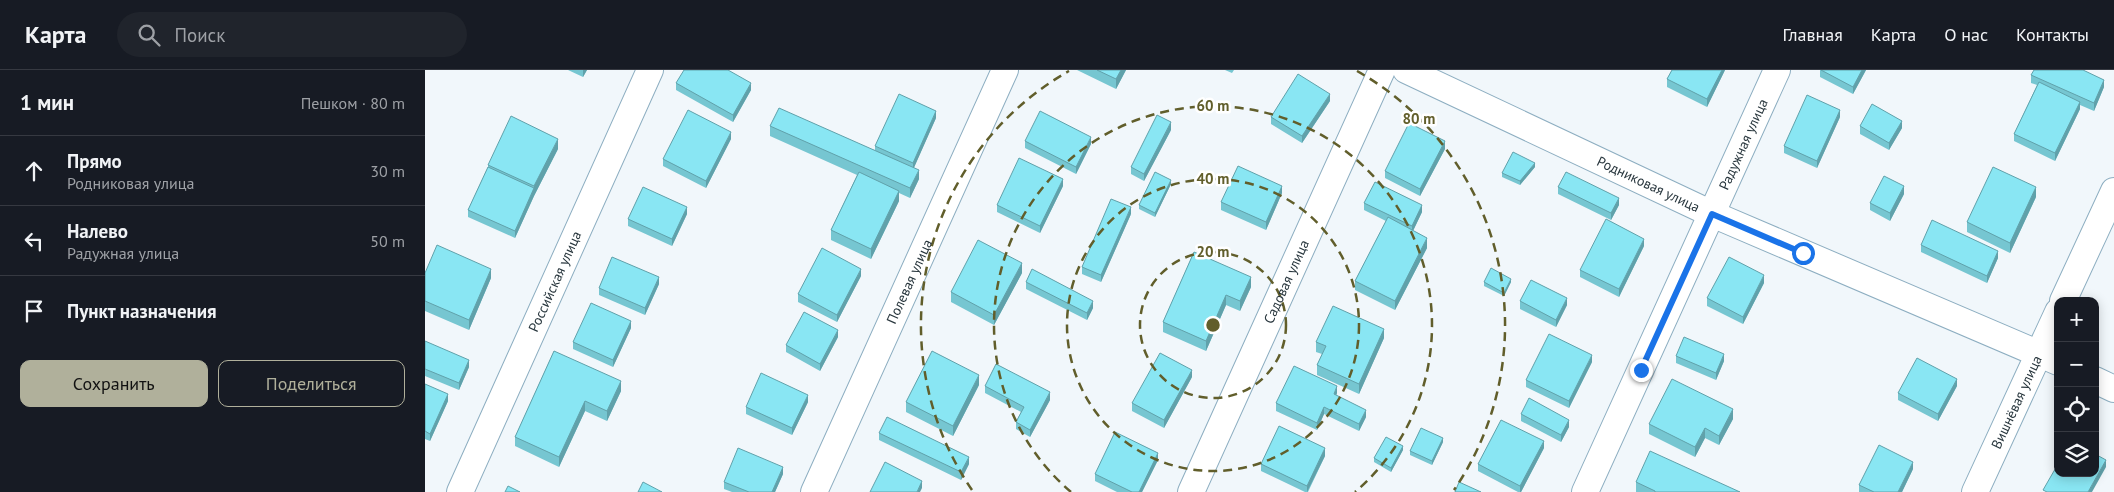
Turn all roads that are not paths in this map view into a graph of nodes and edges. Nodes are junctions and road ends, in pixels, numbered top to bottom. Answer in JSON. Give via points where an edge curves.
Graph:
{"nodes":[{"id":1,"x":650,"y":70,"type":"edge"},
{"id":2,"x":1005,"y":70,"type":"edge"},
{"id":3,"x":1382,"y":70,"type":"edge"},
{"id":4,"x":1406,"y":70,"type":"edge"},
{"id":5,"x":1777,"y":70,"type":"edge"},
{"id":6,"x":2114,"y":191,"type":"edge"},
{"id":7,"x":1712,"y":214,"type":"junction"},
{"id":8,"x":2065,"y":297,"type":"edge"},
{"id":9,"x":2054,"y":330,"type":"edge"},
{"id":10,"x":2048,"y":358,"type":"edge"},
{"id":11,"x":2099,"y":382,"type":"edge"},
{"id":12,"x":2114,"y":389,"type":"edge"},
{"id":13,"x":460,"y":492,"type":"edge"},
{"id":14,"x":814,"y":492,"type":"edge"},
{"id":15,"x":1191,"y":492,"type":"edge"},
{"id":16,"x":1585,"y":492,"type":"edge"},
{"id":17,"x":1975,"y":492,"type":"edge"}],
"edges":[{"from":1,"to":13,"type":"street","name":"Российская улица"},
{"from":2,"to":14,"type":"street","name":"Полевая улица"},
{"from":3,"to":15,"type":"street","name":"Садовая улица"},
{"from":4,"to":7,"type":"street","name":"Родниковая улица"},
{"from":5,"to":7,"type":"street","name":"Радужная улица"},
{"from":6,"to":8,"type":"street"},
{"from":7,"to":10,"type":"street","name":"Родниковая улица"},
{"from":7,"to":16,"type":"street","name":"Радужная улица"},
{"from":9,"to":10,"type":"street","name":"Вишнёвая улица"},
{"from":10,"to":17,"type":"street","name":"Вишнёвая улица"},
{"from":11,"to":12,"type":"street"}]}
